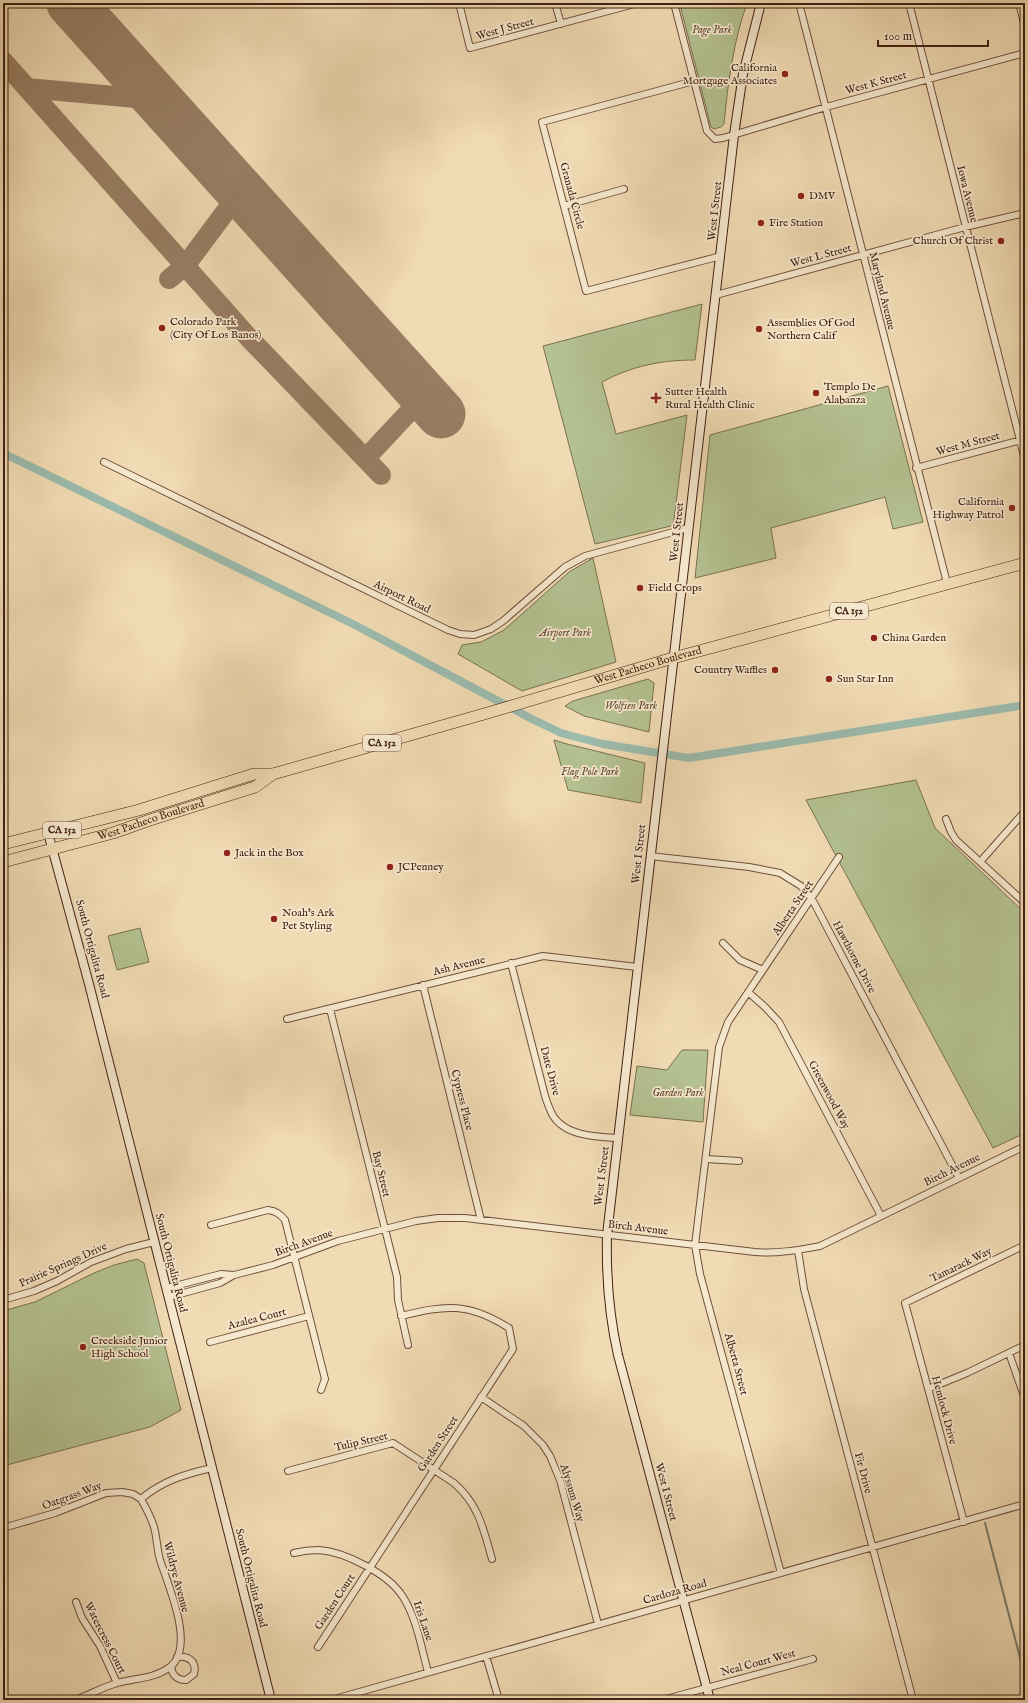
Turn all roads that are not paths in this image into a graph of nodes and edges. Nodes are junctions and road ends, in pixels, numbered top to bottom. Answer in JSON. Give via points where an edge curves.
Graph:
{"nodes":[{"id":1,"x":459,"y":3,"type":"edge"},
{"id":2,"x":555,"y":3,"type":"edge"},
{"id":3,"x":638,"y":3,"type":"edge"},
{"id":4,"x":674,"y":3,"type":"edge"},
{"id":5,"x":761,"y":3,"type":"edge"},
{"id":6,"x":799,"y":3,"type":"edge"},
{"id":7,"x":909,"y":3,"type":"edge"},
{"id":8,"x":1019,"y":3,"type":"edge"},
{"id":9,"x":560,"y":24,"type":"junction"},
{"id":10,"x":1025,"y":26,"type":"edge"},
{"id":11,"x":1025,"y":53,"type":"edge"},
{"id":12,"x":928,"y":80,"type":"junction"},
{"id":13,"x":694,"y":81,"type":"junction"},
{"id":14,"x":826,"y":107,"type":"junction"},
{"id":15,"x":734,"y":135,"type":"junction"},
{"id":16,"x":624,"y":189,"type":"dead end"},
{"id":17,"x":564,"y":206,"type":"junction"},
{"id":18,"x":1025,"y":213,"type":"edge"},
{"id":19,"x":965,"y":227,"type":"junction"},
{"id":20,"x":862,"y":255,"type":"junction"},
{"id":21,"x":721,"y":256,"type":"junction"},
{"id":22,"x":716,"y":295,"type":"junction"},
{"id":23,"x":1022,"y":440,"type":"edge"},
{"id":24,"x":1025,"y":460,"type":"edge"},
{"id":25,"x":104,"y":462,"type":"dead end"},
{"id":26,"x":916,"y":468,"type":"junction"},
{"id":27,"x":688,"y":528,"type":"junction"},
{"id":28,"x":1025,"y":563,"type":"edge"},
{"id":29,"x":947,"y":583,"type":"junction"},
{"id":30,"x":673,"y":658,"type":"junction"},
{"id":31,"x":273,"y":774,"type":"junction"},
{"id":32,"x":1025,"y":811,"type":"edge"},
{"id":33,"x":946,"y":819,"type":"dead end"},
{"id":34,"x":48,"y":833,"type":"junction"},
{"id":35,"x":3,"y":844,"type":"edge"},
{"id":36,"x":53,"y":849,"type":"junction"},
{"id":37,"x":650,"y":856,"type":"junction"},
{"id":38,"x":840,"y":857,"type":"dead end"},
{"id":39,"x":3,"y":862,"type":"edge"},
{"id":40,"x":980,"y":862,"type":"junction"},
{"id":41,"x":812,"y":899,"type":"junction"},
{"id":42,"x":1025,"y":903,"type":"edge"},
{"id":43,"x":723,"y":943,"type":"dead end"},
{"id":44,"x":511,"y":963,"type":"junction"},
{"id":45,"x":637,"y":967,"type":"junction"},
{"id":46,"x":763,"y":970,"type":"junction"},
{"id":47,"x":423,"y":985,"type":"junction"},
{"id":48,"x":748,"y":992,"type":"junction"},
{"id":49,"x":330,"y":1009,"type":"junction"},
{"id":50,"x":287,"y":1019,"type":"dead end"},
{"id":51,"x":618,"y":1138,"type":"junction"},
{"id":52,"x":1025,"y":1146,"type":"edge"},
{"id":53,"x":706,"y":1159,"type":"junction"},
{"id":54,"x":739,"y":1161,"type":"dead end"},
{"id":55,"x":959,"y":1178,"type":"junction"},
{"id":56,"x":881,"y":1216,"type":"junction"},
{"id":57,"x":481,"y":1220,"type":"junction"},
{"id":58,"x":211,"y":1225,"type":"dead end"},
{"id":59,"x":385,"y":1229,"type":"junction"},
{"id":60,"x":607,"y":1235,"type":"junction"},
{"id":61,"x":154,"y":1242,"type":"junction"},
{"id":62,"x":695,"y":1245,"type":"junction"},
{"id":63,"x":1025,"y":1245,"type":"edge"},
{"id":64,"x":798,"y":1250,"type":"junction"},
{"id":65,"x":294,"y":1257,"type":"junction"},
{"id":66,"x":168,"y":1292,"type":"junction"},
{"id":67,"x":3,"y":1300,"type":"edge"},
{"id":68,"x":905,"y":1303,"type":"joint"},
{"id":69,"x":309,"y":1316,"type":"junction"},
{"id":70,"x":401,"y":1316,"type":"junction"},
{"id":71,"x":210,"y":1342,"type":"dead end"},
{"id":72,"x":408,"y":1345,"type":"dead end"},
{"id":73,"x":1025,"y":1345,"type":"edge"},
{"id":74,"x":1009,"y":1353,"type":"junction"},
{"id":75,"x":928,"y":1388,"type":"junction"},
{"id":76,"x":321,"y":1390,"type":"dead end"},
{"id":77,"x":481,"y":1397,"type":"junction"},
{"id":78,"x":1025,"y":1399,"type":"edge"},
{"id":79,"x":212,"y":1468,"type":"junction"},
{"id":80,"x":434,"y":1470,"type":"junction"},
{"id":81,"x":288,"y":1471,"type":"dead end"},
{"id":82,"x":141,"y":1499,"type":"junction"},
{"id":83,"x":1025,"y":1504,"type":"edge"},
{"id":84,"x":964,"y":1522,"type":"junction"},
{"id":85,"x":3,"y":1528,"type":"edge"},
{"id":86,"x":873,"y":1548,"type":"junction"},
{"id":87,"x":294,"y":1553,"type":"dead end"},
{"id":88,"x":492,"y":1559,"type":"dead end"},
{"id":89,"x":369,"y":1569,"type":"junction"},
{"id":90,"x":781,"y":1572,"type":"junction"},
{"id":91,"x":684,"y":1600,"type":"junction"},
{"id":92,"x":76,"y":1602,"type":"dead end"},
{"id":93,"x":598,"y":1624,"type":"junction"},
{"id":94,"x":318,"y":1647,"type":"dead end"},
{"id":95,"x":486,"y":1656,"type":"junction"},
{"id":96,"x":814,"y":1658,"type":"dead end"},
{"id":97,"x":428,"y":1672,"type":"junction"},
{"id":98,"x":117,"y":1683,"type":"junction"},
{"id":99,"x":707,"y":1688,"type":"junction"},
{"id":100,"x":75,"y":1700,"type":"edge"},
{"id":101,"x":270,"y":1700,"type":"edge"},
{"id":102,"x":331,"y":1700,"type":"edge"},
{"id":103,"x":499,"y":1700,"type":"edge"},
{"id":104,"x":662,"y":1700,"type":"edge"},
{"id":105,"x":710,"y":1700,"type":"edge"},
{"id":106,"x":913,"y":1700,"type":"edge"}],
"edges":[{"from":1,"to":9,"type":"street","name":"West J Street","via":[[470,48]]},
{"from":2,"to":9,"type":"street"},
{"from":3,"to":9,"type":"street","name":"West J Street"},
{"from":4,"to":13,"type":"street"},
{"from":5,"to":15,"type":"street","name":"West I Street","via":[[743,74]]},
{"from":6,"to":14,"type":"street","name":"Maryland Avenue"},
{"from":7,"to":12,"type":"street","name":"Iowa Avenue"},
{"from":8,"to":10,"type":"street"},
{"from":11,"to":12,"type":"street","name":"West K Street"},
{"from":12,"to":14,"type":"street","name":"West K Street"},
{"from":12,"to":19,"type":"street","name":"Iowa Avenue"},
{"from":13,"to":15,"type":"street","name":"West K Street","via":[[707,131],[715,139]]},
{"from":13,"to":17,"type":"street","name":"Granada Circle","via":[[542,122]]},
{"from":14,"to":15,"type":"street","name":"West K Street"},
{"from":14,"to":20,"type":"street","name":"Maryland Avenue"},
{"from":15,"to":21,"type":"street","name":"West I Street"},
{"from":16,"to":17,"type":"street"},
{"from":17,"to":21,"type":"street","name":"Granada Circle","via":[[586,291]]},
{"from":18,"to":19,"type":"street","name":"West L Street"},
{"from":19,"to":20,"type":"street","name":"West L Street"},
{"from":19,"to":23,"type":"street","name":"Iowa Avenue"},
{"from":20,"to":22,"type":"street","name":"West L Street"},
{"from":20,"to":26,"type":"street","name":"Maryland Avenue"},
{"from":21,"to":22,"type":"street","name":"West I Street"},
{"from":22,"to":27,"type":"street","name":"West I Street"},
{"from":23,"to":24,"type":"street","name":"Iowa Avenue"},
{"from":23,"to":26,"type":"street","name":"West M Street"},
{"from":25,"to":27,"type":"street","name":"Airport Road","via":[[460,634],[474,635],[491,629],[565,567],[585,556]]},
{"from":26,"to":29,"type":"street","name":"Maryland Avenue"},
{"from":27,"to":30,"type":"street","name":"West I Street"},
{"from":28,"to":29,"type":"highway","name":"West Pacheco Boulevard","number":"CA 152"},
{"from":29,"to":30,"type":"highway","name":"West Pacheco Boulevard","number":"CA 152"},
{"from":30,"to":31,"type":"highway","name":"West Pacheco Boulevard","number":"CA 152"},
{"from":30,"to":37,"type":"street","name":"West I Street"},
{"from":31,"to":34,"type":"highway","name":"West Pacheco Boulevard","number":"CA 152","via":[[254,774],[139,810]]},
{"from":31,"to":36,"type":"highway","name":"West Pacheco Boulevard","number":"CA 152","via":[[255,787],[113,833]]},
{"from":32,"to":40,"type":"street"},
{"from":33,"to":40,"type":"street","via":[[956,840]]},
{"from":34,"to":35,"type":"highway","name":"West Pacheco Boulevard","number":"CA 152"},
{"from":34,"to":36,"type":"street","name":"South Ortigalita Road"},
{"from":36,"to":39,"type":"highway","name":"West Pacheco Boulevard","number":"CA 152"},
{"from":36,"to":61,"type":"street","name":"South Ortigalita Road"},
{"from":37,"to":41,"type":"street","name":"Hawthorne Drive","via":[[780,873],[802,886]]},
{"from":37,"to":45,"type":"street","name":"West I Street"},
{"from":38,"to":41,"type":"street","name":"Alberta Street"},
{"from":40,"to":42,"type":"street"},
{"from":41,"to":46,"type":"street","name":"Alberta Street"},
{"from":41,"to":55,"type":"street","name":"Hawthorne Drive"},
{"from":43,"to":46,"type":"street","via":[[740,960]]},
{"from":44,"to":45,"type":"street","name":"Ash Avenue","via":[[543,956]]},
{"from":44,"to":47,"type":"street","name":"Ash Avenue"},
{"from":44,"to":51,"type":"street","name":"Date Drive","via":[[552,1115],[568,1128],[589,1136]]},
{"from":45,"to":51,"type":"street","name":"West I Street"},
{"from":46,"to":48,"type":"street","name":"Alberta Street"},
{"from":47,"to":49,"type":"street","name":"Ash Avenue"},
{"from":47,"to":57,"type":"street","name":"Cypress Place"},
{"from":48,"to":53,"type":"street","name":"Alberta Street","via":[[728,1022],[719,1047]]},
{"from":48,"to":56,"type":"street","name":"Greenwood Way","via":[[779,1022]]},
{"from":49,"to":50,"type":"street","name":"Ash Avenue"},
{"from":49,"to":59,"type":"street","name":"Bay Street"},
{"from":51,"to":60,"type":"street","name":"West I Street"},
{"from":52,"to":55,"type":"street","name":"Birch Avenue"},
{"from":53,"to":54,"type":"street"},
{"from":53,"to":62,"type":"street","name":"Alberta Street"},
{"from":55,"to":56,"type":"street","name":"Birch Avenue"},
{"from":56,"to":64,"type":"street","name":"Birch Avenue","via":[[820,1246]]},
{"from":57,"to":59,"type":"street","name":"Birch Avenue","via":[[438,1218]]},
{"from":57,"to":60,"type":"street","name":"Birch Avenue"},
{"from":58,"to":65,"type":"street","via":[[268,1210],[278,1213],[285,1220]]},
{"from":59,"to":65,"type":"street","name":"Birch Avenue","via":[[324,1245]]},
{"from":59,"to":70,"type":"street","name":"Bay Street","via":[[396,1277]]},
{"from":60,"to":62,"type":"street","name":"Birch Avenue"},
{"from":60,"to":91,"type":"street","name":"West I Street","via":[[606,1262],[614,1334]]},
{"from":61,"to":66,"type":"street","name":"South Ortigalita Road"},
{"from":61,"to":67,"type":"street","name":"Prairie Springs Drive","via":[[126,1248],[91,1262],[34,1291]]},
{"from":62,"to":64,"type":"street","name":"Birch Avenue","via":[[773,1254]]},
{"from":62,"to":90,"type":"street","name":"Alberta Street","via":[[700,1274]]},
{"from":63,"to":68,"type":"street","name":"Tamarack Way"},
{"from":64,"to":86,"type":"street","name":"Fir Drive","via":[[804,1289]]},
{"from":65,"to":66,"type":"street","name":"Birch Avenue","via":[[234,1275],[220,1283]]},
{"from":65,"to":69,"type":"street"},
{"from":66,"to":79,"type":"street","name":"South Ortigalita Road"},
{"from":68,"to":75,"type":"street","name":"Hemlock Drive"},
{"from":69,"to":71,"type":"street","name":"Azalea Court"},
{"from":69,"to":76,"type":"street","via":[[325,1379]]},
{"from":70,"to":72,"type":"street","name":"Bay Street"},
{"from":70,"to":77,"type":"street","name":"Garden Street","via":[[430,1309],[460,1307],[485,1314],[509,1328],[513,1349]]},
{"from":73,"to":74,"type":"street"},
{"from":74,"to":75,"type":"street"},
{"from":74,"to":78,"type":"street"},
{"from":75,"to":84,"type":"street","name":"Hemlock Drive"},
{"from":77,"to":80,"type":"street","name":"Garden Street"},
{"from":77,"to":93,"type":"street","name":"Alyssum Way","via":[[524,1426],[550,1456],[560,1480]]},
{"from":79,"to":82,"type":"street","via":[[168,1481]]},
{"from":79,"to":101,"type":"street","name":"South Ortigalita Road"},
{"from":80,"to":81,"type":"street","name":"Tulip Street","via":[[393,1443]]},
{"from":80,"to":88,"type":"street","name":"Tulip Street","via":[[454,1483],[470,1500],[482,1522]]},
{"from":80,"to":89,"type":"street","name":"Garden Street"},
{"from":82,"to":85,"type":"street","name":"Oatgrass Way","via":[[122,1492],[106,1493],[55,1513]]},
{"from":82,"to":98,"type":"street","name":"Wildrye Avenue","via":[[154,1528],[157,1548],[173,1596],[181,1639],[174,1662],[153,1676]]},
{"from":83,"to":84,"type":"street","name":"Cardoza Road"},
{"from":84,"to":86,"type":"street","name":"Cardoza Road"},
{"from":86,"to":90,"type":"street","name":"Cardoza Road"},
{"from":86,"to":106,"type":"street","name":"Fir Drive"},
{"from":87,"to":89,"type":"street","name":"Iris Lane","via":[[313,1550],[335,1553]]},
{"from":89,"to":94,"type":"street","name":"Garden Court"},
{"from":89,"to":97,"type":"street","name":"Iris Lane","via":[[393,1584],[403,1597],[411,1612]]},
{"from":90,"to":91,"type":"street","name":"Cardoza Road"},
{"from":91,"to":93,"type":"street","name":"Cardoza Road"},
{"from":91,"to":99,"type":"street","name":"West I Street"},
{"from":92,"to":98,"type":"street","name":"Watercress Court"},
{"from":93,"to":95,"type":"street","name":"Cardoza Road"},
{"from":95,"to":97,"type":"street","name":"Cardoza Road"},
{"from":95,"to":103,"type":"street"},
{"from":96,"to":99,"type":"street","name":"Neal Court West"},
{"from":97,"to":102,"type":"street","name":"Cardoza Road"},
{"from":98,"to":100,"type":"street"},
{"from":99,"to":104,"type":"street","name":"Neal Court West"},
{"from":99,"to":105,"type":"street","name":"West I Street"}]}
